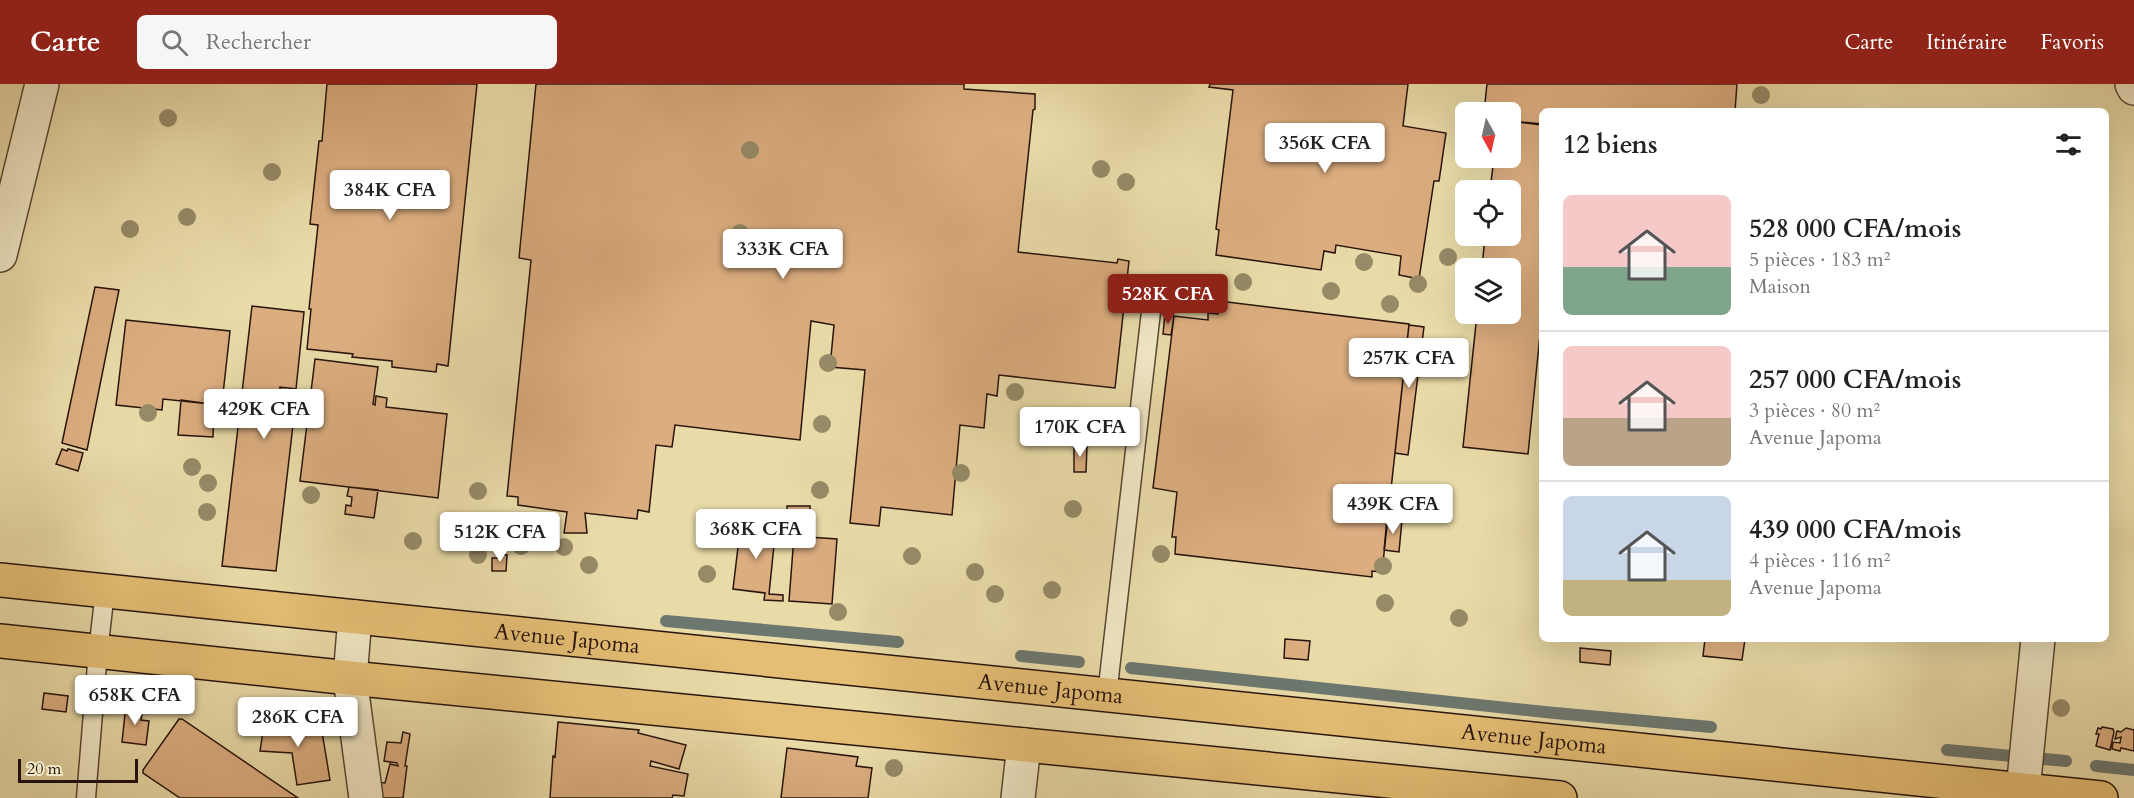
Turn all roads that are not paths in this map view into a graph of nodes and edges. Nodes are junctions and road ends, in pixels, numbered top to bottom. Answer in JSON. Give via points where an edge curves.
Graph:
{"nodes":[{"id":1,"x":42,"y":84,"type":"edge"},
{"id":2,"x":0,"y":255,"type":"edge"},
{"id":3,"x":1153,"y":294,"type":"dead end"},
{"id":4,"x":0,"y":580,"type":"edge"},
{"id":5,"x":105,"y":591,"type":"junction"},
{"id":6,"x":355,"y":617,"type":"junction"},
{"id":7,"x":0,"y":641,"type":"edge"},
{"id":8,"x":2038,"y":642,"type":"edge"},
{"id":9,"x":98,"y":652,"type":"junction"},
{"id":10,"x":350,"y":678,"type":"junction"},
{"id":11,"x":1107,"y":695,"type":"junction"},
{"id":12,"x":1024,"y":745,"type":"junction"},
{"id":13,"x":2023,"y":790,"type":"junction"},
{"id":14,"x":86,"y":798,"type":"edge"},
{"id":15,"x":366,"y":798,"type":"edge"},
{"id":16,"x":1018,"y":798,"type":"edge"},
{"id":17,"x":1560,"y":798,"type":"edge"},
{"id":18,"x":2101,"y":798,"type":"edge"}],
"edges":[{"from":1,"to":2,"type":"street"},
{"from":3,"to":11,"type":"lane"},
{"from":4,"to":5,"type":"main road","name":"Avenue Japoma"},
{"from":5,"to":6,"type":"main road","name":"Avenue Japoma"},
{"from":5,"to":9,"type":"lane"},
{"from":6,"to":10,"type":"street"},
{"from":6,"to":11,"type":"main road","name":"Avenue Japoma"},
{"from":7,"to":9,"type":"main road"},
{"from":8,"to":13,"type":"street"},
{"from":9,"to":10,"type":"main road"},
{"from":9,"to":14,"type":"lane"},
{"from":10,"to":12,"type":"main road"},
{"from":10,"to":15,"type":"street"},
{"from":11,"to":13,"type":"main road","name":"Avenue Japoma"},
{"from":12,"to":16,"type":"street"},
{"from":12,"to":17,"type":"main road"},
{"from":13,"to":18,"type":"main road","name":"Avenue Japoma"}]}
